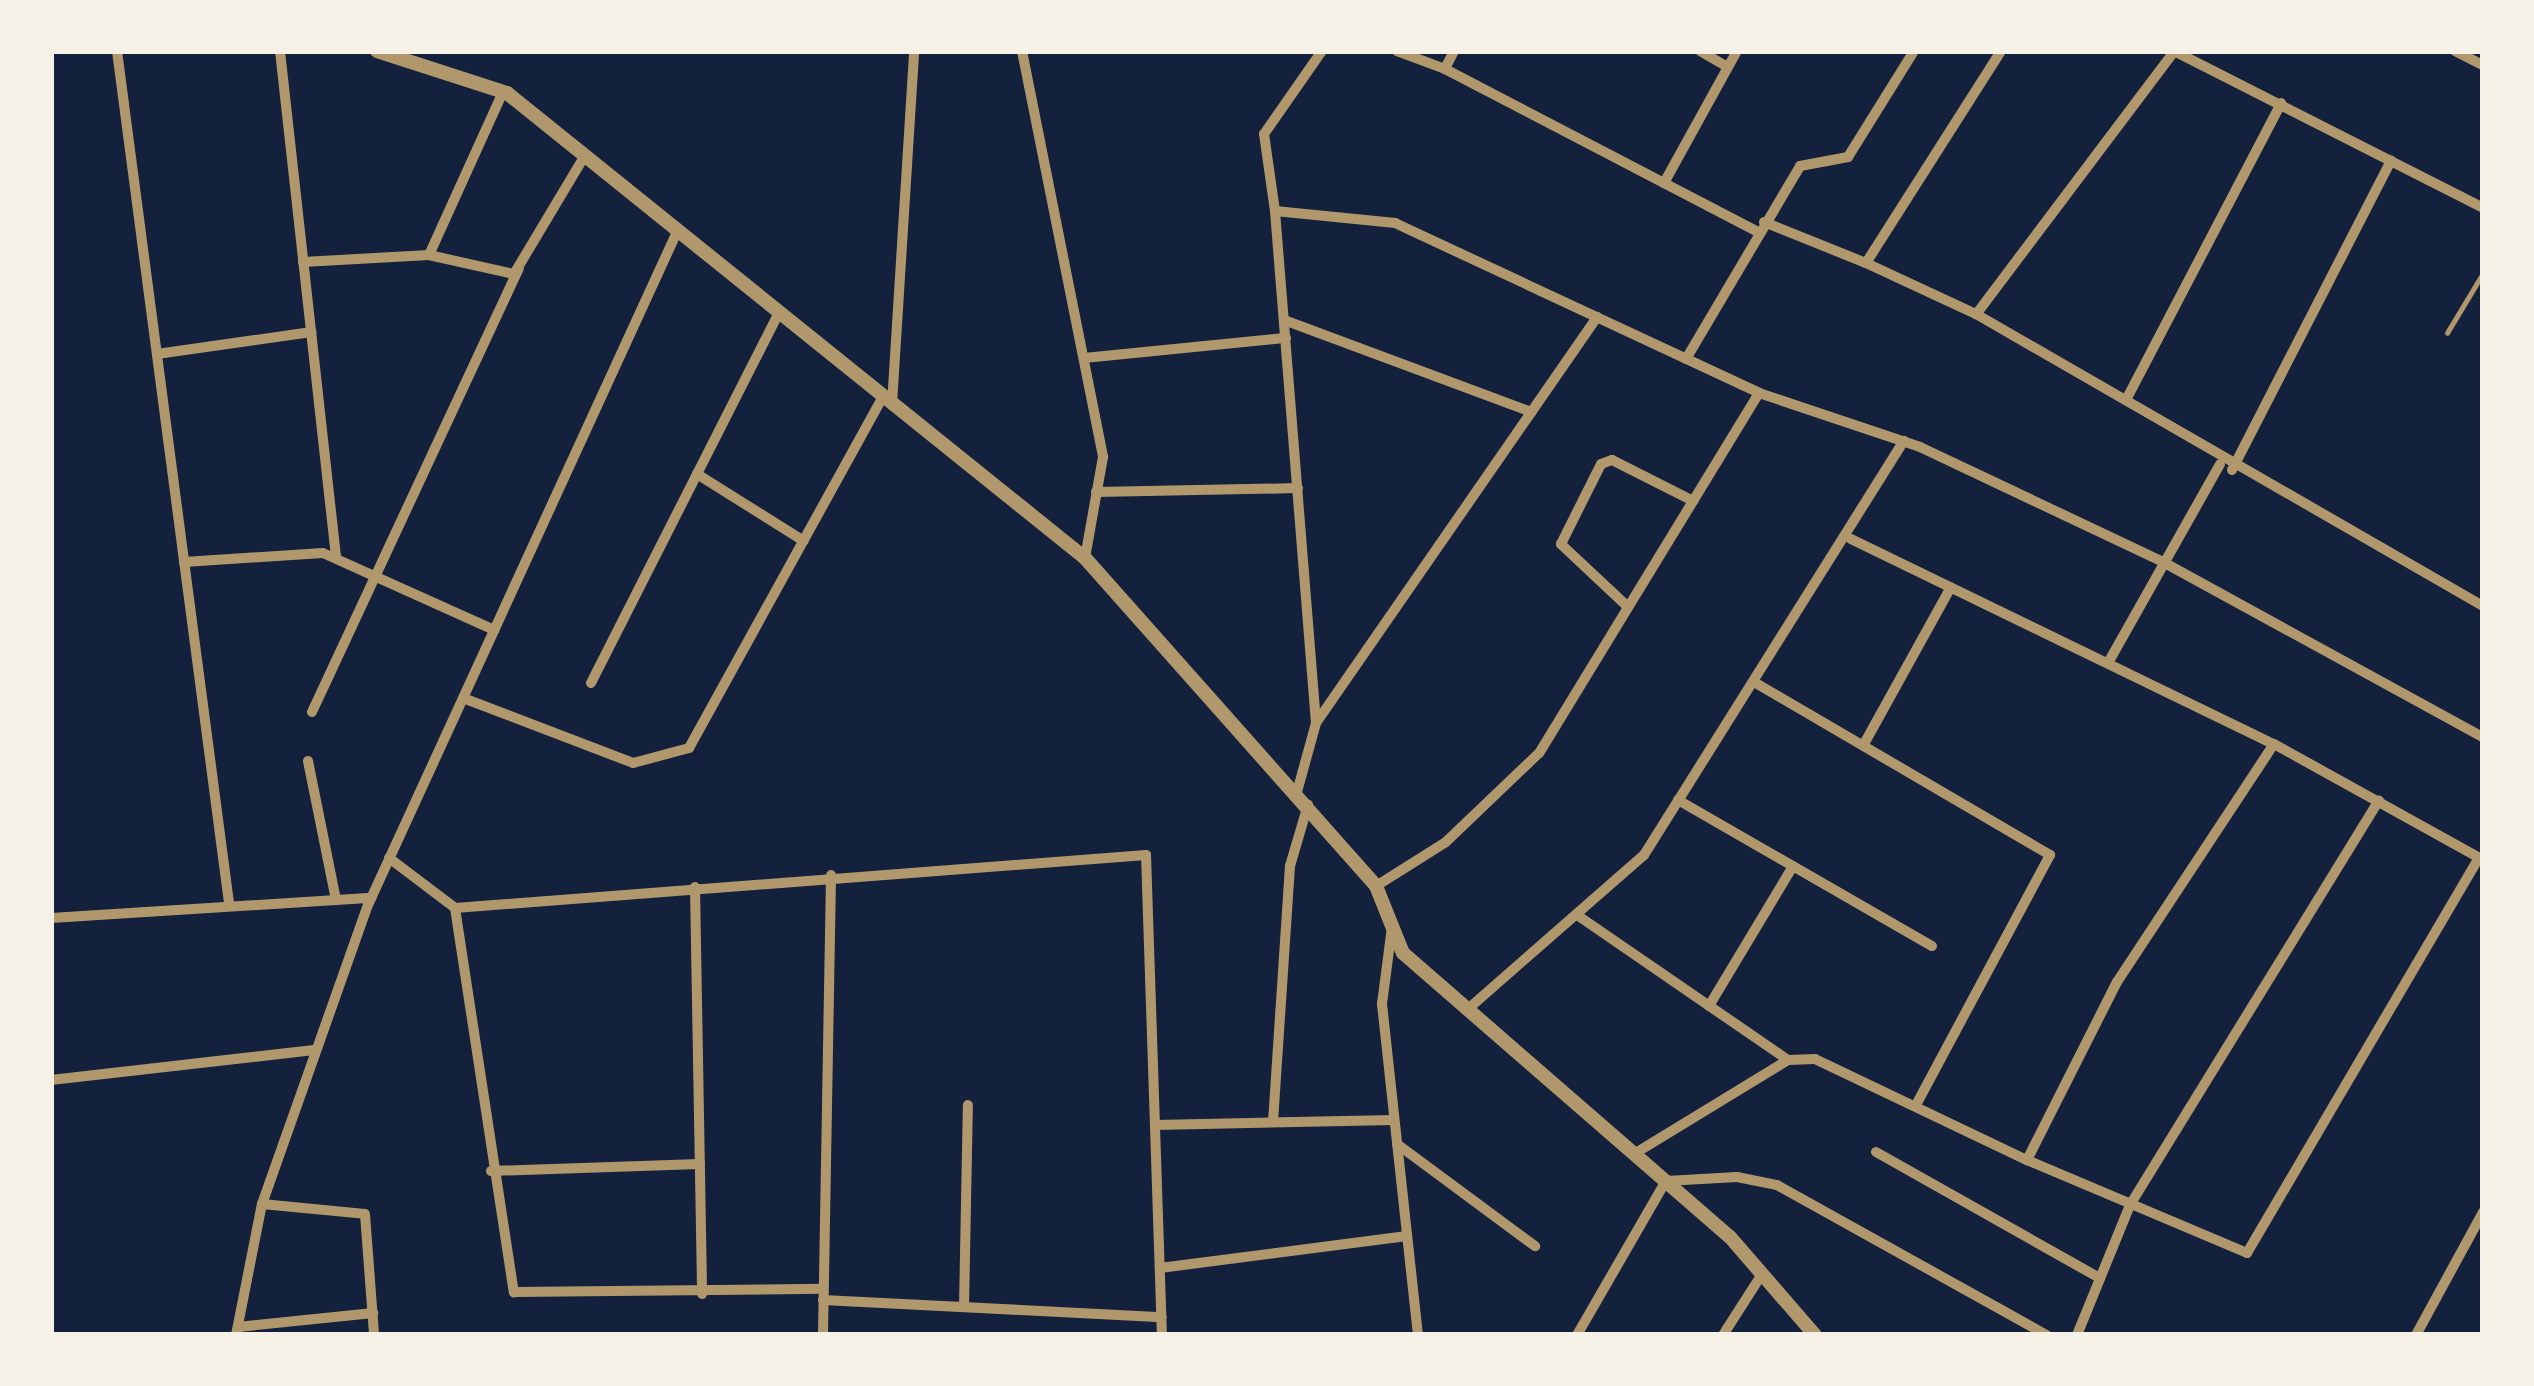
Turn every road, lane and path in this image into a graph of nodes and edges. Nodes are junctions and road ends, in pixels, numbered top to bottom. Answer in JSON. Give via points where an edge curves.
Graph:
{"nodes":[{"id":1,"x":117,"y":51,"type":"edge"},
{"id":2,"x":280,"y":51,"type":"edge"},
{"id":3,"x":377,"y":51,"type":"edge"},
{"id":4,"x":914,"y":51,"type":"edge"},
{"id":5,"x":1022,"y":51,"type":"edge"},
{"id":6,"x":1322,"y":51,"type":"edge"},
{"id":7,"x":1397,"y":51,"type":"edge"},
{"id":8,"x":1454,"y":51,"type":"edge"},
{"id":9,"x":1700,"y":51,"type":"edge"},
{"id":10,"x":1737,"y":51,"type":"edge"},
{"id":11,"x":1914,"y":51,"type":"edge"},
{"id":12,"x":2001,"y":51,"type":"edge"},
{"id":13,"x":2455,"y":51,"type":"edge"},
{"id":14,"x":2173,"y":52,"type":"edge"},
{"id":15,"x":2483,"y":65,"type":"edge"},
{"id":16,"x":1728,"y":67,"type":"junction"},
{"id":17,"x":1445,"y":69,"type":"junction"},
{"id":18,"x":503,"y":92,"type":"junction"},
{"id":19,"x":2282,"y":103,"type":"junction"},
{"id":20,"x":584,"y":157,"type":"junction"},
{"id":21,"x":2391,"y":160,"type":"junction"},
{"id":22,"x":1664,"y":183,"type":"junction"},
{"id":23,"x":2483,"y":208,"type":"edge"},
{"id":24,"x":1275,"y":211,"type":"junction"},
{"id":25,"x":1761,"y":227,"type":"junction"},
{"id":26,"x":677,"y":232,"type":"junction"},
{"id":27,"x":429,"y":255,"type":"junction"},
{"id":28,"x":303,"y":262,"type":"junction"},
{"id":29,"x":1866,"y":263,"type":"junction"},
{"id":30,"x":518,"y":269,"type":"junction"},
{"id":31,"x":2483,"y":273,"type":"edge"},
{"id":32,"x":778,"y":313,"type":"junction"},
{"id":33,"x":1976,"y":314,"type":"junction"},
{"id":34,"x":1597,"y":317,"type":"junction"},
{"id":35,"x":1284,"y":320,"type":"junction"},
{"id":36,"x":311,"y":332,"type":"junction"},
{"id":37,"x":2446,"y":333,"type":"dead end"},
{"id":38,"x":1286,"y":338,"type":"junction"},
{"id":39,"x":157,"y":354,"type":"junction"},
{"id":40,"x":1084,"y":358,"type":"junction"},
{"id":41,"x":1687,"y":359,"type":"junction"},
{"id":42,"x":1759,"y":393,"type":"junction"},
{"id":43,"x":888,"y":400,"type":"junction"},
{"id":44,"x":2126,"y":400,"type":"junction"},
{"id":45,"x":1532,"y":412,"type":"junction"},
{"id":46,"x":1904,"y":441,"type":"junction"},
{"id":47,"x":2226,"y":467,"type":"junction"},
{"id":48,"x":697,"y":474,"type":"junction"},
{"id":49,"x":1298,"y":488,"type":"junction"},
{"id":50,"x":1096,"y":492,"type":"junction"},
{"id":51,"x":1693,"y":501,"type":"junction"},
{"id":52,"x":1851,"y":538,"type":"junction"},
{"id":53,"x":804,"y":541,"type":"junction"},
{"id":54,"x":336,"y":557,"type":"junction"},
{"id":55,"x":1085,"y":558,"type":"junction"},
{"id":56,"x":184,"y":562,"type":"junction"},
{"id":57,"x":2163,"y":562,"type":"junction"},
{"id":58,"x":373,"y":574,"type":"junction"},
{"id":59,"x":1951,"y":587,"type":"junction"},
{"id":60,"x":2483,"y":606,"type":"edge"},
{"id":61,"x":1628,"y":607,"type":"junction"},
{"id":62,"x":494,"y":630,"type":"junction"},
{"id":63,"x":2108,"y":663,"type":"junction"},
{"id":64,"x":1754,"y":682,"type":"junction"},
{"id":65,"x":591,"y":683,"type":"dead end"},
{"id":66,"x":463,"y":698,"type":"junction"},
{"id":67,"x":312,"y":712,"type":"dead end"},
{"id":68,"x":1316,"y":723,"type":"junction"},
{"id":69,"x":2483,"y":737,"type":"edge"},
{"id":70,"x":1864,"y":744,"type":"junction"},
{"id":71,"x":2274,"y":744,"type":"junction"},
{"id":72,"x":308,"y":761,"type":"dead end"},
{"id":73,"x":1303,"y":798,"type":"junction"},
{"id":74,"x":1678,"y":800,"type":"junction"},
{"id":75,"x":2379,"y":800,"type":"junction"},
{"id":76,"x":389,"y":858,"type":"junction"},
{"id":77,"x":2481,"y":859,"type":"edge"},
{"id":78,"x":1793,"y":866,"type":"junction"},
{"id":79,"x":831,"y":875,"type":"junction"},
{"id":80,"x":1376,"y":886,"type":"junction"},
{"id":81,"x":695,"y":887,"type":"junction"},
{"id":82,"x":371,"y":898,"type":"junction"},
{"id":83,"x":336,"y":900,"type":"junction"},
{"id":84,"x":229,"y":903,"type":"junction"},
{"id":85,"x":455,"y":908,"type":"junction"},
{"id":86,"x":1576,"y":914,"type":"junction"},
{"id":87,"x":51,"y":918,"type":"edge"},
{"id":88,"x":1392,"y":926,"type":"junction"},
{"id":89,"x":1932,"y":946,"type":"dead end"},
{"id":90,"x":1708,"y":1006,"type":"junction"},
{"id":91,"x":1468,"y":1010,"type":"junction"},
{"id":92,"x":316,"y":1050,"type":"junction"},
{"id":93,"x":1788,"y":1060,"type":"junction"},
{"id":94,"x":51,"y":1080,"type":"edge"},
{"id":95,"x":1916,"y":1105,"type":"junction"},
{"id":96,"x":968,"y":1106,"type":"dead end"},
{"id":97,"x":1394,"y":1120,"type":"junction"},
{"id":98,"x":1273,"y":1122,"type":"junction"},
{"id":99,"x":1155,"y":1125,"type":"junction"},
{"id":100,"x":1397,"y":1144,"type":"junction"},
{"id":101,"x":1876,"y":1152,"type":"dead end"},
{"id":102,"x":1634,"y":1154,"type":"junction"},
{"id":103,"x":2027,"y":1160,"type":"junction"},
{"id":104,"x":700,"y":1164,"type":"junction"},
{"id":105,"x":491,"y":1171,"type":"junction"},
{"id":106,"x":1666,"y":1181,"type":"junction"},
{"id":107,"x":262,"y":1204,"type":"junction"},
{"id":108,"x":2130,"y":1205,"type":"junction"},
{"id":109,"x":2483,"y":1213,"type":"edge"},
{"id":110,"x":1407,"y":1236,"type":"junction"},
{"id":111,"x":1535,"y":1246,"type":"dead end"},
{"id":112,"x":1160,"y":1268,"type":"junction"},
{"id":113,"x":1762,"y":1274,"type":"junction"},
{"id":114,"x":2100,"y":1278,"type":"junction"},
{"id":115,"x":702,"y":1294,"type":"junction"},
{"id":116,"x":823,"y":1295,"type":"junction"},
{"id":117,"x":964,"y":1307,"type":"junction"},
{"id":118,"x":373,"y":1313,"type":"junction"},
{"id":119,"x":1162,"y":1317,"type":"junction"},
{"id":120,"x":237,"y":1331,"type":"edge"},
{"id":121,"x":374,"y":1335,"type":"edge"},
{"id":122,"x":823,"y":1335,"type":"edge"},
{"id":123,"x":1162,"y":1335,"type":"edge"},
{"id":124,"x":1418,"y":1335,"type":"edge"},
{"id":125,"x":1576,"y":1335,"type":"edge"},
{"id":126,"x":1724,"y":1335,"type":"edge"},
{"id":127,"x":1816,"y":1335,"type":"edge"},
{"id":128,"x":2047,"y":1335,"type":"edge"},
{"id":129,"x":2077,"y":1335,"type":"edge"},
{"id":130,"x":2416,"y":1335,"type":"edge"}],
"edges":[{"from":1,"to":39,"type":"street"},
{"from":2,"to":28,"type":"street"},
{"from":3,"to":18,"type":"street"},
{"from":4,"to":43,"type":"street"},
{"from":5,"to":40,"type":"street"},
{"from":6,"to":24,"type":"street","via":[[1264,134]]},
{"from":7,"to":17,"type":"street"},
{"from":8,"to":17,"type":"street"},
{"from":9,"to":16,"type":"street"},
{"from":10,"to":16,"type":"street"},
{"from":11,"to":25,"type":"street","via":[[1848,157],[1800,166]]},
{"from":12,"to":29,"type":"street"},
{"from":13,"to":15,"type":"street"},
{"from":14,"to":19,"type":"street"},
{"from":14,"to":33,"type":"street"},
{"from":16,"to":22,"type":"street"},
{"from":17,"to":22,"type":"street"},
{"from":18,"to":20,"type":"street"},
{"from":18,"to":27,"type":"street"},
{"from":19,"to":21,"type":"street"},
{"from":19,"to":44,"type":"street"},
{"from":20,"to":26,"type":"street"},
{"from":20,"to":30,"type":"street"},
{"from":21,"to":23,"type":"street"},
{"from":21,"to":47,"type":"street"},
{"from":22,"to":25,"type":"street"},
{"from":24,"to":34,"type":"street","via":[[1395,224]]},
{"from":24,"to":35,"type":"street"},
{"from":25,"to":29,"type":"street"},
{"from":25,"to":41,"type":"street"},
{"from":26,"to":32,"type":"street"},
{"from":26,"to":62,"type":"street"},
{"from":27,"to":28,"type":"street"},
{"from":27,"to":30,"type":"street"},
{"from":28,"to":36,"type":"street"},
{"from":29,"to":33,"type":"street"},
{"from":30,"to":58,"type":"street"},
{"from":31,"to":37,"type":"lane"},
{"from":32,"to":43,"type":"street"},
{"from":32,"to":48,"type":"street"},
{"from":33,"to":44,"type":"street"},
{"from":34,"to":41,"type":"street"},
{"from":34,"to":45,"type":"street"},
{"from":35,"to":38,"type":"street"},
{"from":35,"to":45,"type":"street"},
{"from":36,"to":39,"type":"street"},
{"from":36,"to":54,"type":"street"},
{"from":38,"to":40,"type":"street"},
{"from":38,"to":49,"type":"street"},
{"from":39,"to":56,"type":"street"},
{"from":40,"to":50,"type":"street","via":[[1103,458]]},
{"from":41,"to":42,"type":"street"},
{"from":42,"to":46,"type":"street"},
{"from":42,"to":51,"type":"street"},
{"from":43,"to":53,"type":"street"},
{"from":43,"to":55,"type":"street"},
{"from":44,"to":47,"type":"street"},
{"from":45,"to":68,"type":"street"},
{"from":46,"to":52,"type":"street"},
{"from":46,"to":57,"type":"street"},
{"from":47,"to":57,"type":"street"},
{"from":47,"to":60,"type":"street"},
{"from":48,"to":53,"type":"street"},
{"from":48,"to":65,"type":"street"},
{"from":49,"to":50,"type":"street"},
{"from":49,"to":68,"type":"street"},
{"from":50,"to":55,"type":"street"},
{"from":51,"to":61,"type":"street"},
{"from":51,"to":61,"type":"street","via":[[1601,464],[1561,544]]},
{"from":52,"to":59,"type":"street"},
{"from":52,"to":64,"type":"street"},
{"from":53,"to":66,"type":"street","via":[[673,759],[633,763]]},
{"from":54,"to":56,"type":"street"},
{"from":54,"to":58,"type":"street"},
{"from":55,"to":73,"type":"street"},
{"from":56,"to":84,"type":"street"},
{"from":57,"to":63,"type":"street"},
{"from":57,"to":69,"type":"street"},
{"from":58,"to":62,"type":"street"},
{"from":58,"to":67,"type":"street"},
{"from":59,"to":63,"type":"street"},
{"from":59,"to":70,"type":"street"},
{"from":61,"to":80,"type":"street","via":[[1539,753],[1446,842]]},
{"from":62,"to":66,"type":"street"},
{"from":63,"to":71,"type":"street"},
{"from":64,"to":70,"type":"street"},
{"from":64,"to":74,"type":"street"},
{"from":66,"to":76,"type":"street"},
{"from":68,"to":73,"type":"street"},
{"from":70,"to":95,"type":"street","via":[[2040,844],[2051,862]]},
{"from":71,"to":75,"type":"street"},
{"from":71,"to":103,"type":"street","via":[[2117,982]]},
{"from":72,"to":83,"type":"street"},
{"from":73,"to":80,"type":"street"},
{"from":73,"to":98,"type":"street","via":[[1290,866]]},
{"from":74,"to":78,"type":"street"},
{"from":74,"to":86,"type":"street","via":[[1644,855]]},
{"from":75,"to":77,"type":"street"},
{"from":75,"to":108,"type":"street"},
{"from":76,"to":82,"type":"street"},
{"from":76,"to":85,"type":"street"},
{"from":77,"to":108,"type":"street","via":[[2247,1253]]},
{"from":78,"to":89,"type":"street"},
{"from":78,"to":90,"type":"street"},
{"from":79,"to":81,"type":"street"},
{"from":79,"to":99,"type":"street","via":[[1146,855]]},
{"from":79,"to":116,"type":"street"},
{"from":80,"to":88,"type":"street"},
{"from":81,"to":85,"type":"street"},
{"from":81,"to":104,"type":"street"},
{"from":82,"to":83,"type":"street"},
{"from":82,"to":92,"type":"street"},
{"from":83,"to":84,"type":"street"},
{"from":84,"to":87,"type":"street"},
{"from":85,"to":105,"type":"street"},
{"from":86,"to":90,"type":"street"},
{"from":86,"to":91,"type":"street"},
{"from":88,"to":91,"type":"street","via":[[1403,953]]},
{"from":88,"to":97,"type":"street","via":[[1382,1004]]},
{"from":90,"to":93,"type":"street"},
{"from":91,"to":102,"type":"street"},
{"from":92,"to":94,"type":"street"},
{"from":92,"to":107,"type":"street"},
{"from":93,"to":95,"type":"street","via":[[1815,1059]]},
{"from":93,"to":102,"type":"street"},
{"from":95,"to":103,"type":"street"},
{"from":96,"to":117,"type":"street"},
{"from":97,"to":98,"type":"street"},
{"from":97,"to":100,"type":"street"},
{"from":98,"to":99,"type":"street"},
{"from":99,"to":112,"type":"street"},
{"from":100,"to":110,"type":"street"},
{"from":100,"to":111,"type":"street"},
{"from":101,"to":114,"type":"street"},
{"from":102,"to":106,"type":"street"},
{"from":103,"to":108,"type":"street"},
{"from":104,"to":105,"type":"street"},
{"from":104,"to":115,"type":"street"},
{"from":105,"to":115,"type":"street","via":[[514,1292]]},
{"from":106,"to":113,"type":"street"},
{"from":106,"to":125,"type":"street"},
{"from":106,"to":128,"type":"street","via":[[1764,1180]]},
{"from":107,"to":118,"type":"street","via":[[365,1214]]},
{"from":107,"to":120,"type":"street"},
{"from":108,"to":114,"type":"street"},
{"from":109,"to":130,"type":"street"},
{"from":110,"to":112,"type":"street"},
{"from":110,"to":124,"type":"street"},
{"from":112,"to":119,"type":"street"},
{"from":113,"to":126,"type":"street"},
{"from":113,"to":127,"type":"street"},
{"from":114,"to":129,"type":"street"},
{"from":115,"to":116,"type":"street"},
{"from":116,"to":117,"type":"street"},
{"from":116,"to":122,"type":"street"},
{"from":117,"to":119,"type":"street"},
{"from":118,"to":120,"type":"street"},
{"from":118,"to":121,"type":"street"},
{"from":119,"to":123,"type":"street"}]}
